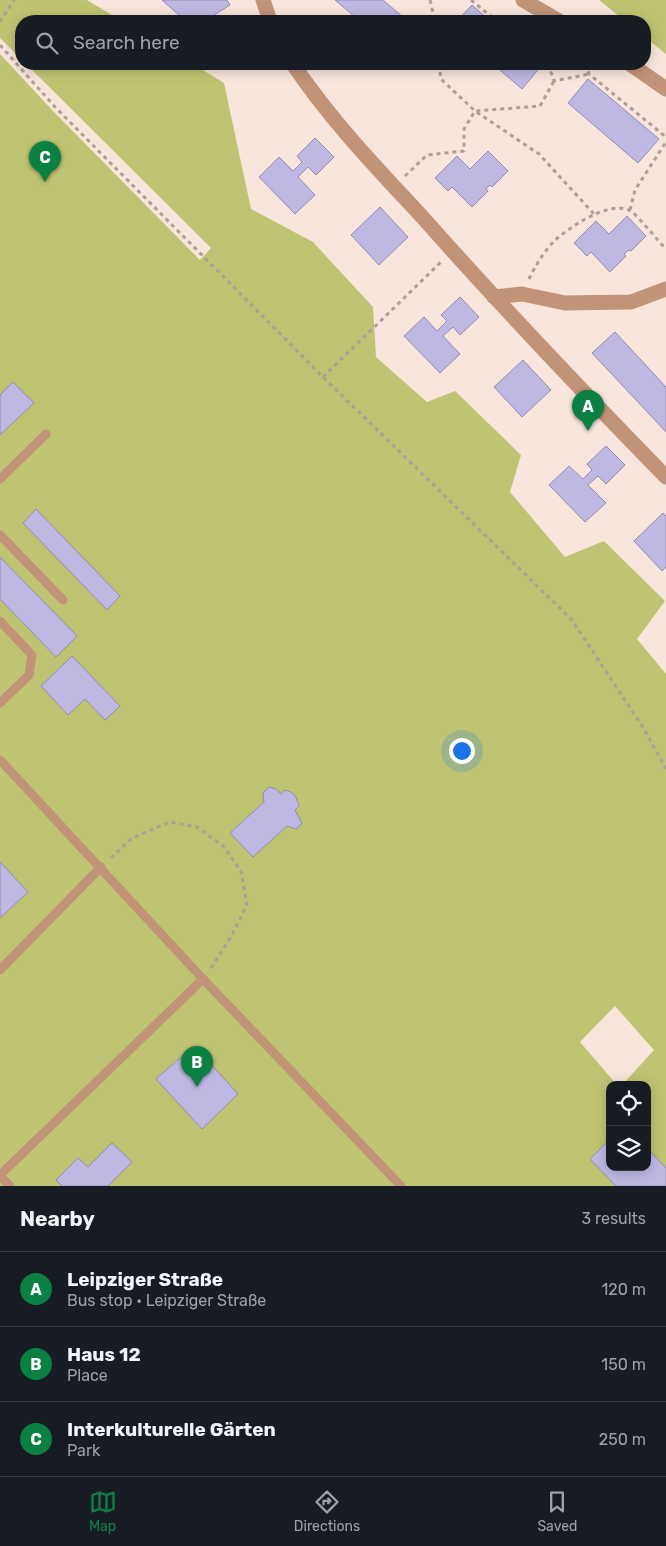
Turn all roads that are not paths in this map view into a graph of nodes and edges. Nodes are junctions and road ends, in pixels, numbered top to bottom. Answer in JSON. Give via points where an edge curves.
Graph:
{"nodes":[{"id":1,"x":263,"y":0,"type":"edge"},
{"id":2,"x":523,"y":0,"type":"edge"},
{"id":3,"x":268,"y":15,"type":"edge"},
{"id":4,"x":549,"y":15,"type":"edge"},
{"id":5,"x":297,"y":70,"type":"edge"},
{"id":6,"x":639,"y":70,"type":"edge"},
{"id":7,"x":666,"y":89,"type":"edge"},
{"id":8,"x":666,"y":289,"type":"edge"},
{"id":9,"x":494,"y":297,"type":"junction"},
{"id":10,"x":46,"y":434,"type":"dead end"},
{"id":11,"x":666,"y":477,"type":"edge"},
{"id":12,"x":0,"y":480,"type":"edge"},
{"id":13,"x":0,"y":536,"type":"edge"},
{"id":14,"x":62,"y":600,"type":"dead end"},
{"id":15,"x":0,"y":621,"type":"edge"},
{"id":16,"x":0,"y":703,"type":"edge"},
{"id":17,"x":0,"y":760,"type":"edge"},
{"id":18,"x":101,"y":867,"type":"junction"},
{"id":19,"x":0,"y":970,"type":"edge"},
{"id":20,"x":203,"y":979,"type":"junction"},
{"id":21,"x":0,"y":1176,"type":"edge"},
{"id":22,"x":10,"y":1186,"type":"edge"},
{"id":23,"x":401,"y":1186,"type":"edge"}],
"edges":[{"from":1,"to":3,"type":"street"},
{"from":2,"to":4,"type":"street"},
{"from":5,"to":9,"type":"street","via":[[337,123]]},
{"from":6,"to":7,"type":"street"},
{"from":8,"to":9,"type":"street","via":[[630,302],[565,303],[522,294]]},
{"from":9,"to":11,"type":"street"},
{"from":10,"to":12,"type":"lane"},
{"from":13,"to":14,"type":"lane"},
{"from":15,"to":16,"type":"lane","via":[[32,655],[29,675]]},
{"from":17,"to":18,"type":"lane"},
{"from":18,"to":19,"type":"lane"},
{"from":18,"to":20,"type":"lane"},
{"from":20,"to":21,"type":"lane"},
{"from":20,"to":23,"type":"lane"},
{"from":21,"to":22,"type":"lane"}]}
